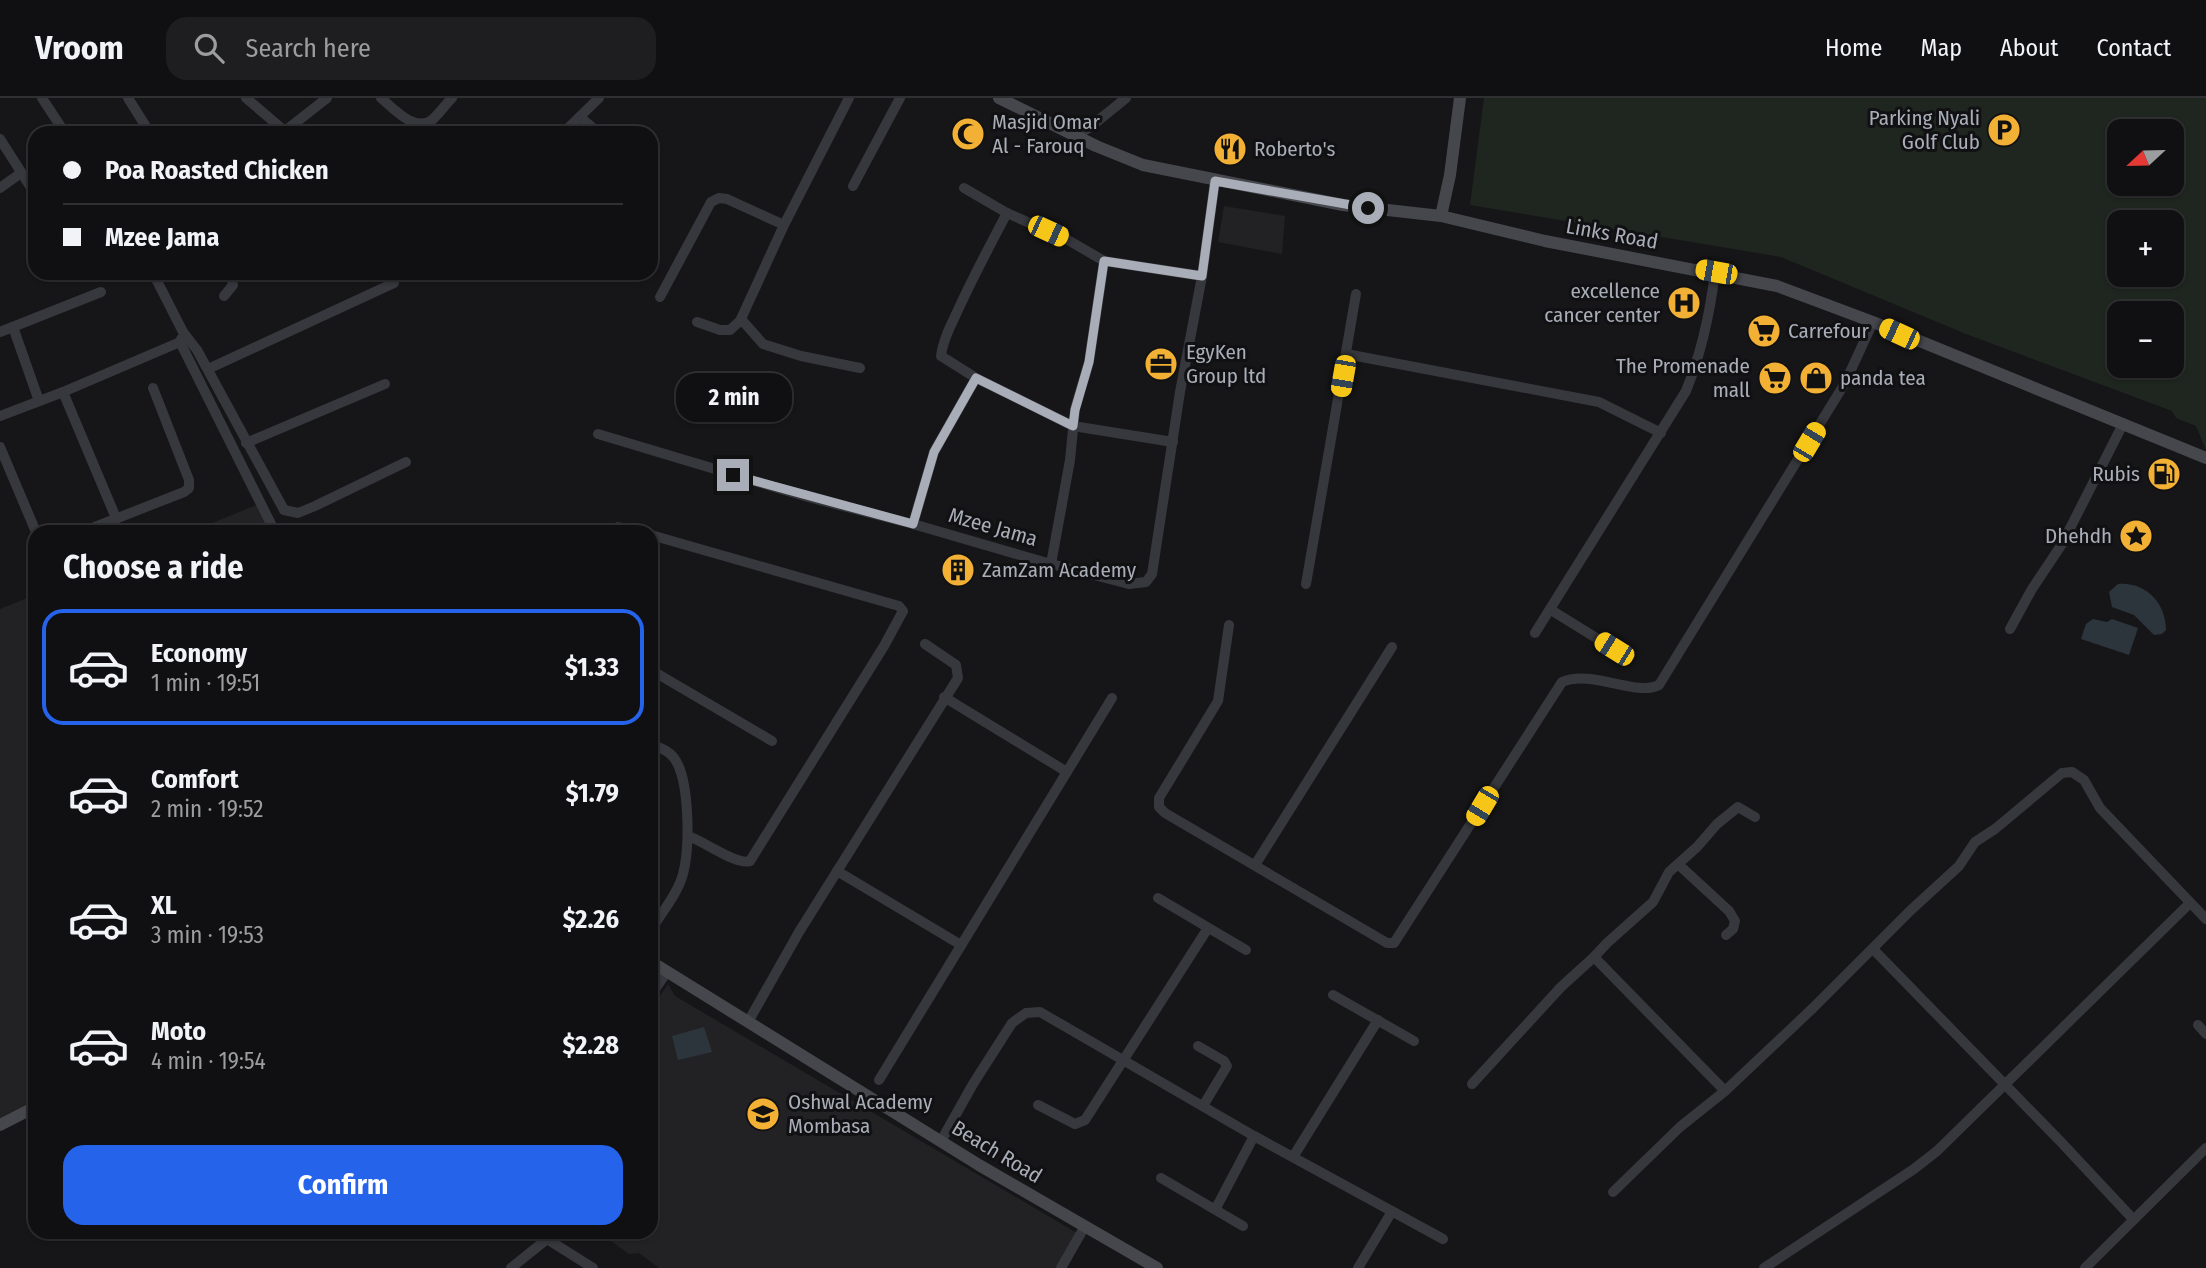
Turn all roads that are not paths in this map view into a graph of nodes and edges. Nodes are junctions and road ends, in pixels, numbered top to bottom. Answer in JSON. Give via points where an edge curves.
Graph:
{"nodes":[{"id":1,"x":41,"y":98,"type":"edge"},
{"id":2,"x":128,"y":98,"type":"edge"},
{"id":3,"x":246,"y":98,"type":"edge"},
{"id":4,"x":327,"y":98,"type":"edge"},
{"id":5,"x":381,"y":98,"type":"edge"},
{"id":6,"x":452,"y":98,"type":"edge"},
{"id":7,"x":600,"y":98,"type":"edge"},
{"id":8,"x":849,"y":98,"type":"edge"},
{"id":9,"x":900,"y":98,"type":"edge"},
{"id":10,"x":999,"y":98,"type":"edge"},
{"id":11,"x":1126,"y":98,"type":"edge"},
{"id":12,"x":1460,"y":98,"type":"edge"},
{"id":13,"x":580,"y":117,"type":"junction"},
{"id":14,"x":60,"y":126,"type":"edge"},
{"id":15,"x":146,"y":126,"type":"edge"},
{"id":16,"x":279,"y":126,"type":"edge"},
{"id":17,"x":293,"y":126,"type":"edge"},
{"id":18,"x":570,"y":126,"type":"edge"},
{"id":19,"x":591,"y":126,"type":"edge"},
{"id":20,"x":1075,"y":136,"type":"junction"},
{"id":21,"x":0,"y":139,"type":"edge"},
{"id":22,"x":21,"y":173,"type":"junction"},
{"id":23,"x":1215,"y":181,"type":"junction"},
{"id":24,"x":28,"y":184,"type":"edge"},
{"id":25,"x":853,"y":186,"type":"dead end"},
{"id":26,"x":0,"y":188,"type":"edge"},
{"id":27,"x":964,"y":188,"type":"dead end"},
{"id":28,"x":1007,"y":213,"type":"junction"},
{"id":29,"x":1441,"y":216,"type":"junction"},
{"id":30,"x":784,"y":225,"type":"junction"},
{"id":31,"x":1104,"y":261,"type":"junction"},
{"id":32,"x":1716,"y":272,"type":"junction"},
{"id":33,"x":1202,"y":276,"type":"junction"},
{"id":34,"x":157,"y":280,"type":"edge"},
{"id":35,"x":232,"y":280,"type":"edge"},
{"id":36,"x":394,"y":283,"type":"dead end"},
{"id":37,"x":101,"y":292,"type":"dead end"},
{"id":38,"x":1356,"y":294,"type":"dead end"},
{"id":39,"x":224,"y":296,"type":"dead end"},
{"id":40,"x":660,"y":297,"type":"dead end"},
{"id":41,"x":741,"y":319,"type":"junction"},
{"id":42,"x":697,"y":322,"type":"dead end"},
{"id":43,"x":1873,"y":322,"type":"junction"},
{"id":44,"x":13,"y":327,"type":"junction"},
{"id":45,"x":0,"y":332,"type":"edge"},
{"id":46,"x":182,"y":337,"type":"junction"},
{"id":47,"x":1346,"y":354,"type":"junction"},
{"id":48,"x":860,"y":368,"type":"dead end"},
{"id":49,"x":208,"y":369,"type":"junction"},
{"id":50,"x":976,"y":378,"type":"junction"},
{"id":51,"x":385,"y":384,"type":"dead end"},
{"id":52,"x":153,"y":388,"type":"dead end"},
{"id":53,"x":63,"y":392,"type":"junction"},
{"id":54,"x":39,"y":401,"type":"junction"},
{"id":55,"x":0,"y":416,"type":"edge"},
{"id":56,"x":2123,"y":424,"type":"junction"},
{"id":57,"x":1073,"y":426,"type":"junction"},
{"id":58,"x":1661,"y":433,"type":"junction"},
{"id":59,"x":598,"y":434,"type":"dead end"},
{"id":60,"x":1173,"y":442,"type":"junction"},
{"id":61,"x":246,"y":443,"type":"junction"},
{"id":62,"x":0,"y":447,"type":"edge"},
{"id":63,"x":2206,"y":458,"type":"edge"},
{"id":64,"x":406,"y":463,"type":"dead end"},
{"id":65,"x":116,"y":519,"type":"junction"},
{"id":66,"x":913,"y":524,"type":"junction"},
{"id":67,"x":33,"y":525,"type":"edge"},
{"id":68,"x":100,"y":525,"type":"edge"},
{"id":69,"x":272,"y":525,"type":"edge"},
{"id":70,"x":658,"y":537,"type":"edge"},
{"id":71,"x":1051,"y":564,"type":"junction"},
{"id":72,"x":1306,"y":584,"type":"dead end"},
{"id":73,"x":1551,"y":610,"type":"junction"},
{"id":74,"x":1229,"y":625,"type":"dead end"},
{"id":75,"x":2010,"y":629,"type":"dead end"},
{"id":76,"x":1535,"y":633,"type":"dead end"},
{"id":77,"x":925,"y":644,"type":"dead end"},
{"id":78,"x":1392,"y":647,"type":"dead end"},
{"id":79,"x":1614,"y":649,"type":"dead end"},
{"id":80,"x":658,"y":674,"type":"edge"},
{"id":81,"x":944,"y":697,"type":"junction"},
{"id":82,"x":1112,"y":698,"type":"dead end"},
{"id":83,"x":772,"y":741,"type":"dead end"},
{"id":84,"x":658,"y":747,"type":"edge"},
{"id":85,"x":1067,"y":772,"type":"junction"},
{"id":86,"x":1755,"y":817,"type":"dead end"},
{"id":87,"x":688,"y":836,"type":"junction"},
{"id":88,"x":1255,"y":865,"type":"junction"},
{"id":89,"x":1679,"y":865,"type":"junction"},
{"id":90,"x":836,"y":871,"type":"junction"},
{"id":91,"x":1158,"y":898,"type":"dead end"},
{"id":92,"x":2190,"y":902,"type":"junction"},
{"id":93,"x":658,"y":918,"type":"edge"},
{"id":94,"x":2206,"y":919,"type":"edge"},
{"id":95,"x":1208,"y":929,"type":"junction"},
{"id":96,"x":1726,"y":935,"type":"dead end"},
{"id":97,"x":961,"y":946,"type":"junction"},
{"id":98,"x":1873,"y":949,"type":"junction"},
{"id":99,"x":1246,"y":950,"type":"dead end"},
{"id":100,"x":1594,"y":957,"type":"junction"},
{"id":101,"x":659,"y":965,"type":"edge"},
{"id":102,"x":1333,"y":995,"type":"dead end"},
{"id":103,"x":1378,"y":1020,"type":"junction"},
{"id":104,"x":748,"y":1022,"type":"junction"},
{"id":105,"x":1414,"y":1041,"type":"dead end"},
{"id":106,"x":1198,"y":1046,"type":"dead end"},
{"id":107,"x":1123,"y":1060,"type":"junction"},
{"id":108,"x":879,"y":1080,"type":"dead end"},
{"id":109,"x":1472,"y":1084,"type":"dead end"},
{"id":110,"x":2006,"y":1085,"type":"junction"},
{"id":111,"x":1725,"y":1091,"type":"junction"},
{"id":112,"x":1038,"y":1105,"type":"dead end"},
{"id":113,"x":1203,"y":1106,"type":"junction"},
{"id":114,"x":28,"y":1111,"type":"edge"},
{"id":115,"x":0,"y":1125,"type":"edge"},
{"id":116,"x":1254,"y":1136,"type":"junction"},
{"id":117,"x":941,"y":1141,"type":"junction"},
{"id":118,"x":2206,"y":1148,"type":"edge"},
{"id":119,"x":1293,"y":1157,"type":"junction"},
{"id":120,"x":1161,"y":1178,"type":"dead end"},
{"id":121,"x":1613,"y":1192,"type":"dead end"},
{"id":122,"x":1216,"y":1208,"type":"junction"},
{"id":123,"x":1391,"y":1213,"type":"junction"},
{"id":124,"x":2133,"y":1219,"type":"junction"},
{"id":125,"x":1086,"y":1226,"type":"junction"},
{"id":126,"x":1243,"y":1226,"type":"dead end"},
{"id":127,"x":541,"y":1239,"type":"edge"},
{"id":128,"x":549,"y":1239,"type":"edge"},
{"id":129,"x":1443,"y":1239,"type":"dead end"},
{"id":130,"x":511,"y":1268,"type":"edge"},
{"id":131,"x":593,"y":1268,"type":"edge"},
{"id":132,"x":1061,"y":1268,"type":"edge"},
{"id":133,"x":1157,"y":1268,"type":"edge"},
{"id":134,"x":1358,"y":1268,"type":"edge"},
{"id":135,"x":1764,"y":1268,"type":"edge"},
{"id":136,"x":2085,"y":1268,"type":"edge"}],
"edges":[{"from":1,"to":14,"type":"street"},
{"from":2,"to":15,"type":"street"},
{"from":3,"to":16,"type":"street"},
{"from":4,"to":17,"type":"street"},
{"from":5,"to":6,"type":"street","via":[[406,118],[422,123],[432,120]]},
{"from":7,"to":13,"type":"street"},
{"from":8,"to":30,"type":"street"},
{"from":9,"to":25,"type":"street"},
{"from":10,"to":20,"type":"main road","name":"Links Road"},
{"from":11,"to":20,"type":"street"},
{"from":12,"to":29,"type":"main road"},
{"from":13,"to":18,"type":"street"},
{"from":13,"to":19,"type":"street"},
{"from":20,"to":23,"type":"main road","name":"Links Road","via":[[1143,165]]},
{"from":21,"to":22,"type":"street"},
{"from":22,"to":24,"type":"street"},
{"from":22,"to":26,"type":"street"},
{"from":23,"to":29,"type":"main road","name":"Links Road","via":[[1343,205]]},
{"from":23,"to":33,"type":"street","name":"Mzee Jama"},
{"from":27,"to":28,"type":"street"},
{"from":28,"to":31,"type":"street"},
{"from":28,"to":50,"type":"street","via":[[942,349],[946,361]]},
{"from":29,"to":32,"type":"main road","name":"Links Road","via":[[1545,241]]},
{"from":30,"to":40,"type":"street","via":[[727,199],[716,199]]},
{"from":30,"to":41,"type":"street"},
{"from":31,"to":33,"type":"street"},
{"from":31,"to":57,"type":"street","via":[[1089,362]]},
{"from":32,"to":43,"type":"main road","name":"Links Road","via":[[1777,286]]},
{"from":32,"to":58,"type":"street","via":[[1695,367]]},
{"from":33,"to":60,"type":"street","name":"Mzee Jama"},
{"from":34,"to":46,"type":"street"},
{"from":35,"to":39,"type":"street"},
{"from":36,"to":49,"type":"street"},
{"from":37,"to":44,"type":"street"},
{"from":38,"to":47,"type":"street"},
{"from":41,"to":42,"type":"street","via":[[730,330]]},
{"from":41,"to":48,"type":"street","via":[[764,344]]},
{"from":43,"to":56,"type":"main road","name":"Links Road"},
{"from":43,"to":88,"type":"street","via":[[1845,383],[1659,685],[1644,688],[1586,678],[1562,681],[1396,942],[1387,943]]},
{"from":44,"to":45,"type":"street"},
{"from":44,"to":54,"type":"street"},
{"from":46,"to":49,"type":"street"},
{"from":46,"to":53,"type":"street"},
{"from":46,"to":69,"type":"street"},
{"from":47,"to":58,"type":"street","via":[[1599,402]]},
{"from":47,"to":72,"type":"street"},
{"from":49,"to":61,"type":"street"},
{"from":50,"to":57,"type":"street"},
{"from":50,"to":66,"type":"street","via":[[934,452]]},
{"from":51,"to":61,"type":"street"},
{"from":52,"to":65,"type":"street","via":[[190,485],[184,492]]},
{"from":53,"to":54,"type":"street"},
{"from":53,"to":65,"type":"street"},
{"from":54,"to":55,"type":"street"},
{"from":56,"to":63,"type":"main road","name":"Links Road"},
{"from":56,"to":75,"type":"street","via":[[2062,544]]},
{"from":57,"to":60,"type":"street"},
{"from":57,"to":71,"type":"street"},
{"from":58,"to":73,"type":"street"},
{"from":59,"to":66,"type":"street","name":"Mzee Jama"},
{"from":60,"to":71,"type":"street","name":"Mzee Jama","via":[[1150,578],[1129,584]]},
{"from":61,"to":64,"type":"street","via":[[278,503],[292,513]]},
{"from":62,"to":67,"type":"street"},
{"from":65,"to":68,"type":"street"},
{"from":66,"to":71,"type":"street","name":"Mzee Jama"},
{"from":70,"to":87,"type":"street","via":[[899,606],[903,611],[750,861],[743,863]]},
{"from":73,"to":76,"type":"street"},
{"from":73,"to":79,"type":"street"},
{"from":74,"to":88,"type":"street","via":[[1215,709],[1158,802],[1165,813]]},
{"from":77,"to":81,"type":"street","via":[[958,667],[958,678]]},
{"from":78,"to":88,"type":"street"},
{"from":80,"to":83,"type":"street"},
{"from":81,"to":85,"type":"street"},
{"from":81,"to":90,"type":"street"},
{"from":82,"to":85,"type":"street"},
{"from":84,"to":87,"type":"street","via":[[678,764]]},
{"from":85,"to":97,"type":"street"},
{"from":86,"to":89,"type":"street","via":[[1738,807]]},
{"from":87,"to":93,"type":"street","via":[[679,884]]},
{"from":89,"to":96,"type":"street","via":[[1729,911],[1735,922]]},
{"from":89,"to":100,"type":"street","via":[[1669,872],[1653,902]]},
{"from":90,"to":97,"type":"street"},
{"from":90,"to":104,"type":"street"},
{"from":91,"to":95,"type":"street"},
{"from":92,"to":94,"type":"street"},
{"from":92,"to":98,"type":"street","via":[[2100,807],[2084,780],[2072,772],[2062,773],[1975,842],[1959,866]]},
{"from":92,"to":110,"type":"street"},
{"from":95,"to":99,"type":"street"},
{"from":95,"to":107,"type":"street"},
{"from":97,"to":108,"type":"street"},
{"from":98,"to":110,"type":"street"},
{"from":98,"to":111,"type":"street"},
{"from":100,"to":109,"type":"street"},
{"from":100,"to":111,"type":"street"},
{"from":101,"to":104,"type":"main road","name":"Beach Road"},
{"from":102,"to":103,"type":"street"},
{"from":103,"to":105,"type":"street"},
{"from":103,"to":119,"type":"street"},
{"from":104,"to":117,"type":"main road","name":"Beach Road"},
{"from":106,"to":113,"type":"street","via":[[1227,1066]]},
{"from":107,"to":112,"type":"street","via":[[1082,1123],[1070,1122]]},
{"from":107,"to":113,"type":"street"},
{"from":107,"to":117,"type":"street","via":[[1044,1013],[1026,1013],[1000,1040]]},
{"from":110,"to":124,"type":"street"},
{"from":110,"to":135,"type":"street","via":[[1914,1169]]},
{"from":111,"to":121,"type":"street"},
{"from":113,"to":116,"type":"street"},
{"from":114,"to":115,"type":"main road"},
{"from":116,"to":119,"type":"street"},
{"from":116,"to":122,"type":"street"},
{"from":117,"to":125,"type":"main road","name":"Beach Road"},
{"from":118,"to":124,"type":"street"},
{"from":119,"to":123,"type":"street"},
{"from":120,"to":122,"type":"street"},
{"from":122,"to":126,"type":"street"},
{"from":123,"to":129,"type":"street"},
{"from":123,"to":134,"type":"street"},
{"from":124,"to":136,"type":"street"},
{"from":125,"to":132,"type":"street"},
{"from":125,"to":133,"type":"main road","name":"Beach Road"},
{"from":127,"to":130,"type":"street"},
{"from":128,"to":131,"type":"street"}]}
